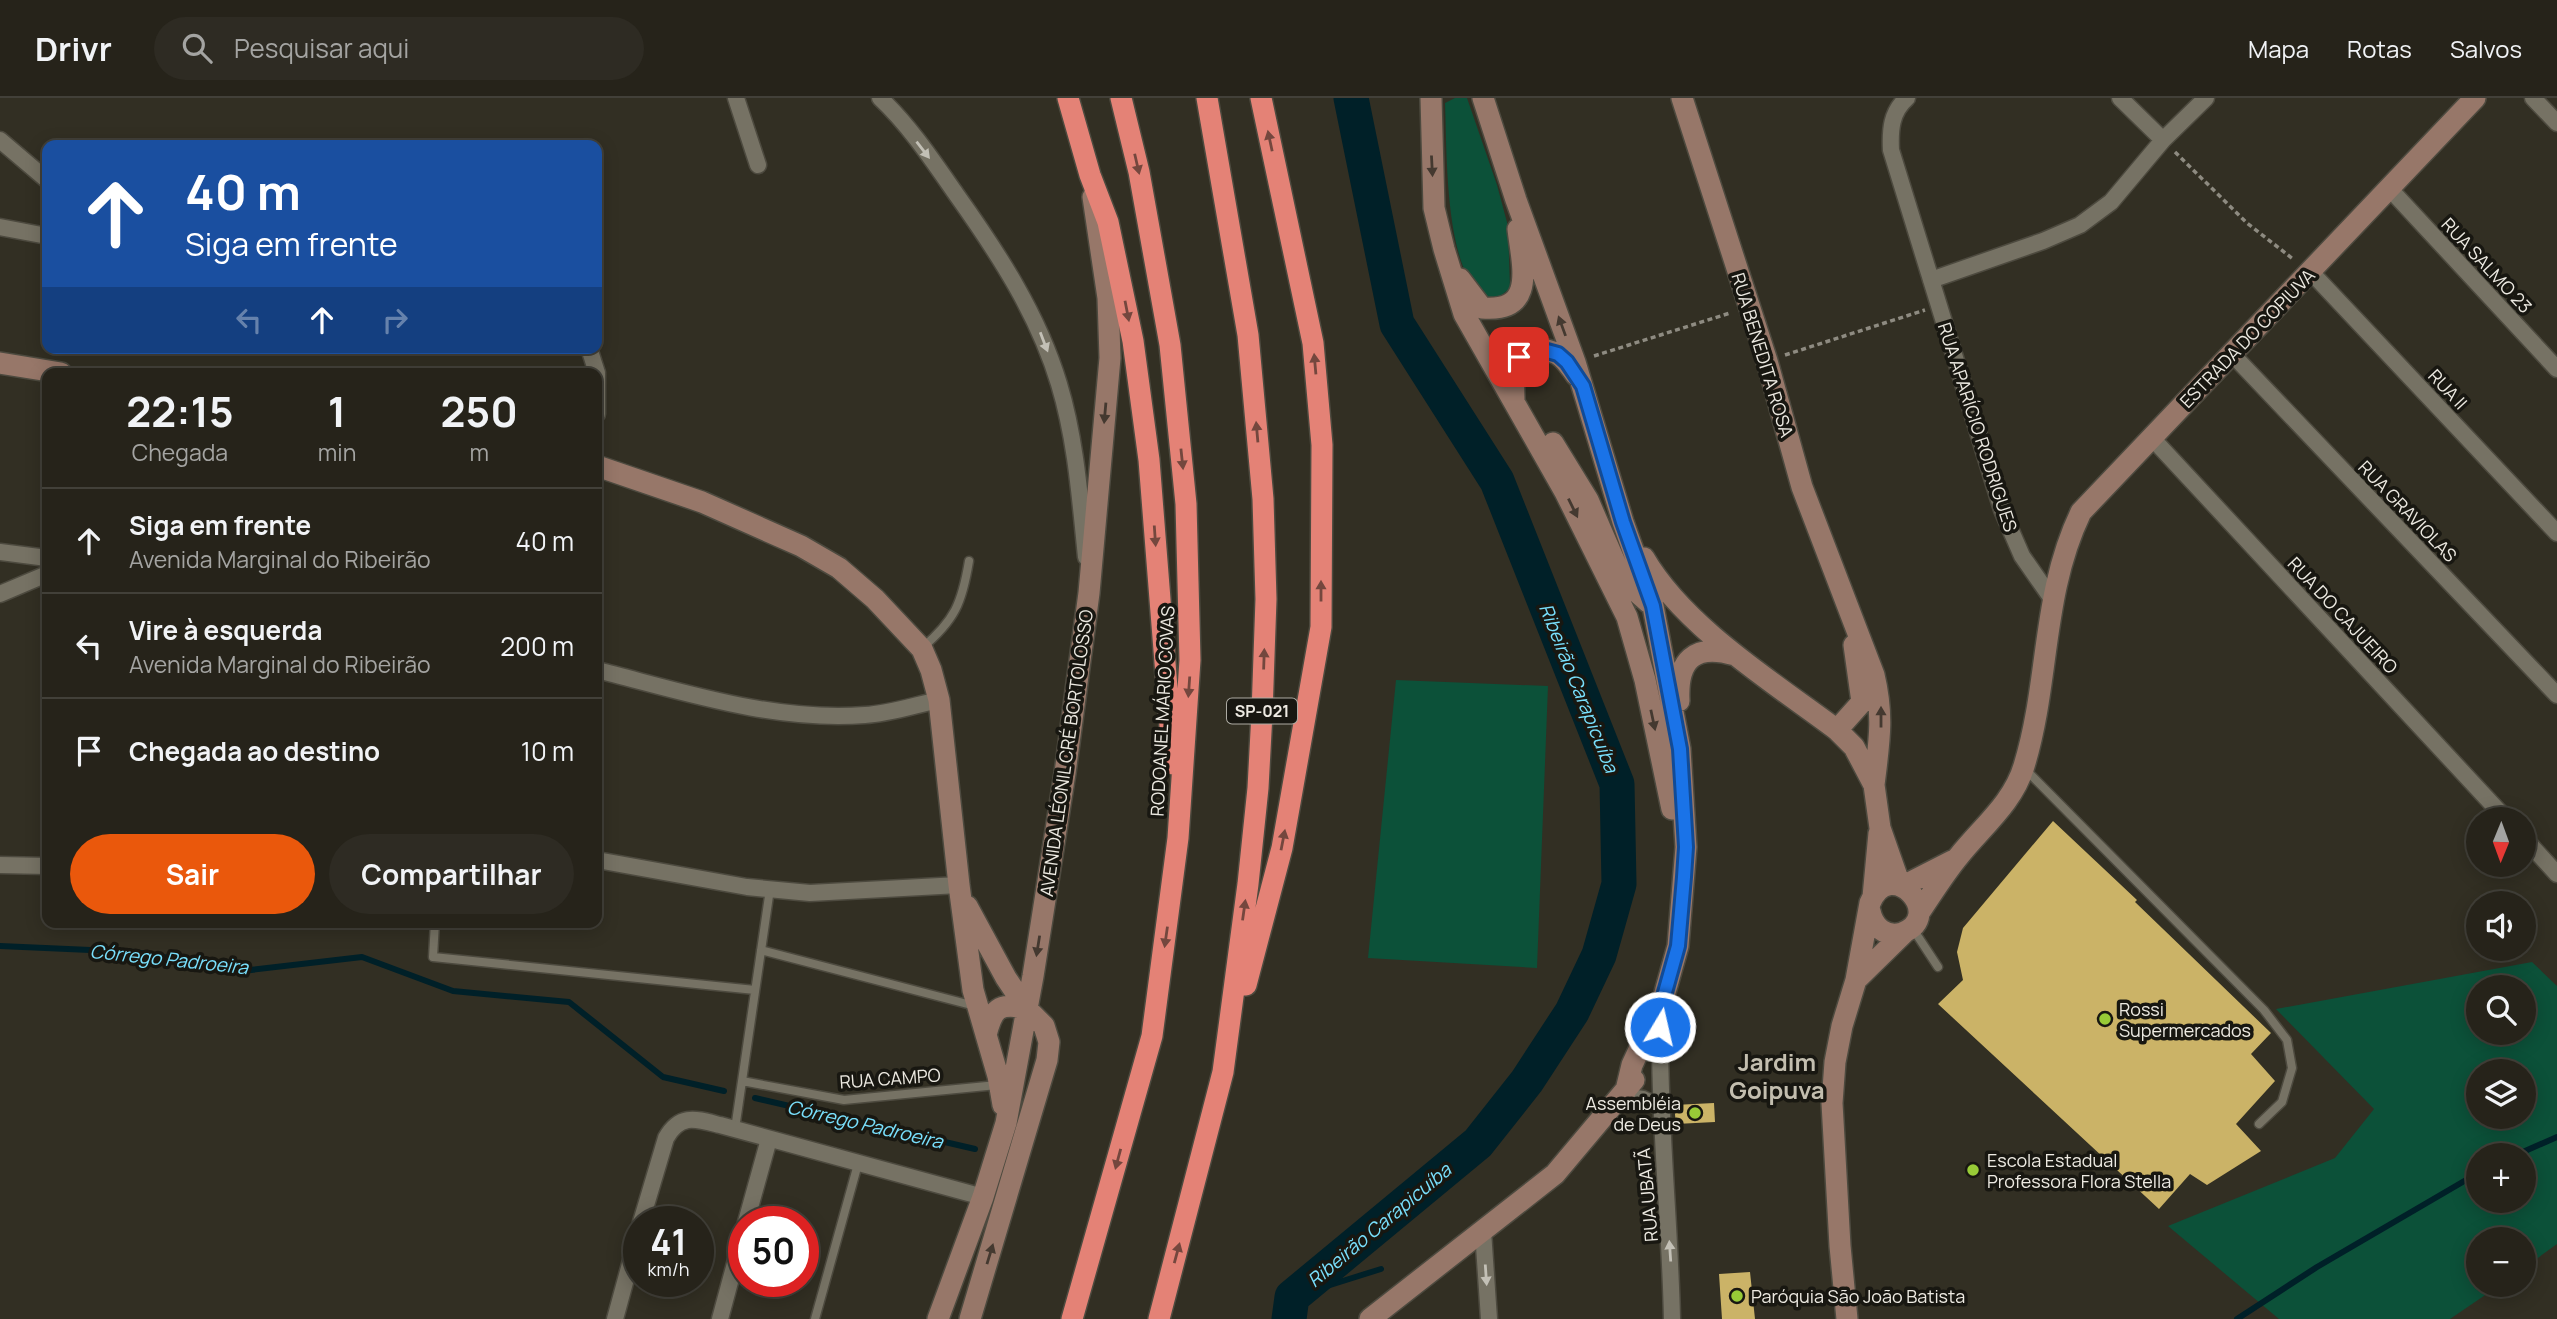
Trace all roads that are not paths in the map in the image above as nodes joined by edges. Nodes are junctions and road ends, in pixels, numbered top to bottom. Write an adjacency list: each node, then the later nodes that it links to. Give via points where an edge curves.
1 (736, 98): 18 (street)
2 (880, 98): 42 (street, one-way to 42, via 990,242 1039,329 1060,385 1077,466)
3 (1068, 98): 19 (highway)
4 (1121, 98): 58 (highway, RODOANEL MÁRIO COVAS, one-way to 58, via 1171,345 1186,504 1190,660)
5 (1207, 98): 81 (highway, SP-021, one-way to 5, via 1258,788 1266,599 1263,499 1248,335)
6 (1261, 98): 81 (highway, one-way to 6, via 1282,848 1321,627 1322,445 1313,343)
7 (1431, 98): 25 (main road, one-way to 25, via 1434,208)
8 (1483, 98): 22 (main road)
9 (1682, 98): 46 (main road, RUA BENEDITA ROSA, via 1767,361 1802,487)
10 (1907, 98): 27 (street, RUA APARÍCIO RODRIGUES, via 1890,127 1891,150)
11 (2120, 98): 17 (street)
12 (2206, 98): 17 (street)
13 (2475, 98): 21 (main road, ESTRADA DO COPIUVA)
14 (2533, 98): 15 (street)
15 (2557, 123)
16 (0, 140): 20 (street)
17 (2163, 140): 27 (street, via 2111,202 2080,225)
18 (758, 164)
19 (1090, 174): 42 (main road, AVENIDA LÉONIL CRÉ BORTOLOSSO, one-way to 42, via 1108,298 1110,358); 58 (highway, one-way to 58, via 1118,261 1148,447)
20 (42, 176)
21 (2389, 188): 26 (main road, ESTRADA DO COPIUVA); 30 (street, RUA SALMO 23)
22 (1516, 200): 25 (main road, via 1523,280 1521,293 1511,305 1497,309 1477,304); 32 (main road, one-way to 22)
23 (0, 227): 24 (street)
24 (42, 235)
25 (1444, 249): 33 (main road, via 1464,314)
26 (2311, 272): 28 (main road, ESTRADA DO COPIUVA); 37 (street, RUA II)
27 (1931, 280): 44 (street, RUA APARÍCIO RODRIGUES, via 2002,510 2022,556)
28 (2231, 353): 34 (main road, ESTRADA DO COPIUVA); 50 (street, RUA GRAVIOLAS)
29 (0, 363): 31 (main road)
30 (2557, 369)
31 (42, 370)
32 (1583, 386): 33 (main road, via 1558,354 1536,348 1519,357); 36 (main road)
33 (1515, 404): 45 (main road, via 1544,430 1588,500 1617,567); 69 (main road, one-way to 69, via 1627,617 1671,799)
34 (2152, 438): 44 (main road, ESTRADA DO COPIUVA, via 2081,512); 56 (street, RUA DO CAJUEIRO)
35 (602, 468): 47 (main road, via 702,502 801,546 839,568)
36 (1623, 522): 45 (main road); 48 (main road, via 1666,590 1688,615)
37 (2557, 533)
38 (0, 552): 39 (street)
39 (42, 557)
40 (969, 561): 47 (lane, via 956,610)
41 (42, 576): 43 (street)
42 (1089, 593): 78 (main road, AVENIDA LÉONIL CRÉ BORTOLOSSO, one-way to 78)
43 (0, 594)
44 (2052, 598): 54 (main road)
45 (1653, 606): 48 (main road); 53 (main road)
46 (1850, 610): 52 (main road, RUA BENEDITA ROSA, via 1861,702); 55 (main road, RUA BENEDITA ROSA, one-way to 46, via 1881,706)
47 (922, 649): 51 (main road)
48 (1738, 655): 52 (main road); 53 (main road, via 1710,650 1688,660 1678,687)
49 (602, 671): 51 (street, via 716,701 824,716 868,715)
50 (2557, 695)
51 (939, 700): 67 (main road)
52 (1837, 730): 55 (main road, RUA BENEDITA ROSA, via 1854,747)
53 (1680, 749): 69 (main road, via 1686,847)
54 (2024, 768): 60 (main road, via 2002,808); 87 (lane, via 2263,1010 2287,1040 2292,1068 2282,1102)
55 (1874, 785): 57 (main road, RUA BENEDITA ROSA)
56 (2495, 807)
57 (1880, 828): 65 (main road, RUA BENEDITA ROSA); 68 (main road, RUA BENEDITA ROSA)
58 (1178, 838): 104 (highway, RODOANEL MÁRIO COVAS, one-way to 104, via 1152,1036)
59 (2536, 851): 64 (street)
60 (1956, 859): 65 (main road); 70 (main road)
61 (602, 861): 66 (street)
62 (0, 865): 63 (street)
63 (42, 866)
64 (2557, 874)
65 (1901, 886): 68 (main road, via 1880,889); 70 (main road, via 1916,897)
66 (770, 889): 67 (street, via 810,893); 72 (lane)
67 (960, 890): 77 (main road); 78 (main road)
68 (1871, 904): 70 (main road, via 1871,919 1881,930 1897,934); 74 (main road, RUA BENEDITA ROSA)
69 (1679, 916): 76 (main road, via 1678,946)
70 (1912, 924): 73 (lane); 74 (main road)
71 (435, 928): 75 (lane, via 433,957)
72 (761, 950): 75 (lane); 77 (lane)
73 (1938, 967)
74 (1856, 980): 109 (main road, RUA BENEDITA ROSA, via 1840,1038 1832,1103)
75 (755, 990): 82 (lane)
76 (1664, 996): 79 (main road); 84 (main road)
77 (978, 1006): 80 (main road)
78 (1026, 1007): 80 (main road, via 997,1009); 86 (main road, AVENIDA LÉONIL CRÉ BORTOLOSSO); 103 (main road, one-way to 78, via 1047,1060 1049,1042 1044,1026)
79 (1660, 1027): 84 (main road, via 1640,1072); 85 (street, RUA UBATÃ)
80 (986, 1035): 83 (main road)
81 (1223, 1072): 105 (highway, SP-021, one-way to 81)
82 (742, 1081): 83 (lane, RUA CAMPO, via 844,1100); 88 (lane)
83 (1000, 1085): 86 (main road)
84 (1624, 1093): 85 (street); 94 (main road, via 1555,1174)
85 (1660, 1107): 108 (street, RUA UBATÃ, one-way to 85)
86 (1006, 1123): 91 (main road, AVENIDA LÉONIL CRÉ BORTOLOSSO)
87 (2259, 1124)
88 (734, 1129): 89 (street); 92 (street, via 699,1120 673,1127)
89 (769, 1139): 90 (street); 93 (street)
90 (858, 1164): 91 (street); 100 (lane)
91 (983, 1197): 96 (main road, AVENIDA LÉONIL CRÉ BORTOLOSSO)
92 (646, 1206)
93 (750, 1206)
94 (1483, 1231): 106 (main road); 107 (street, one-way to 107)
95 (728, 1289): 99 (street)
96 (948, 1289): 101 (main road, AVENIDA LÉONIL CRÉ BORTOLOSSO); 102 (main road)
97 (623, 1290): 98 (street)
98 (615, 1319)
99 (720, 1319)
100 (815, 1319)
101 (938, 1319)
102 (947, 1319)
103 (970, 1319)
104 (1072, 1319)
105 (1159, 1319)
106 (1370, 1319)
107 (1489, 1319)
108 (1672, 1319)
109 (1847, 1319)

